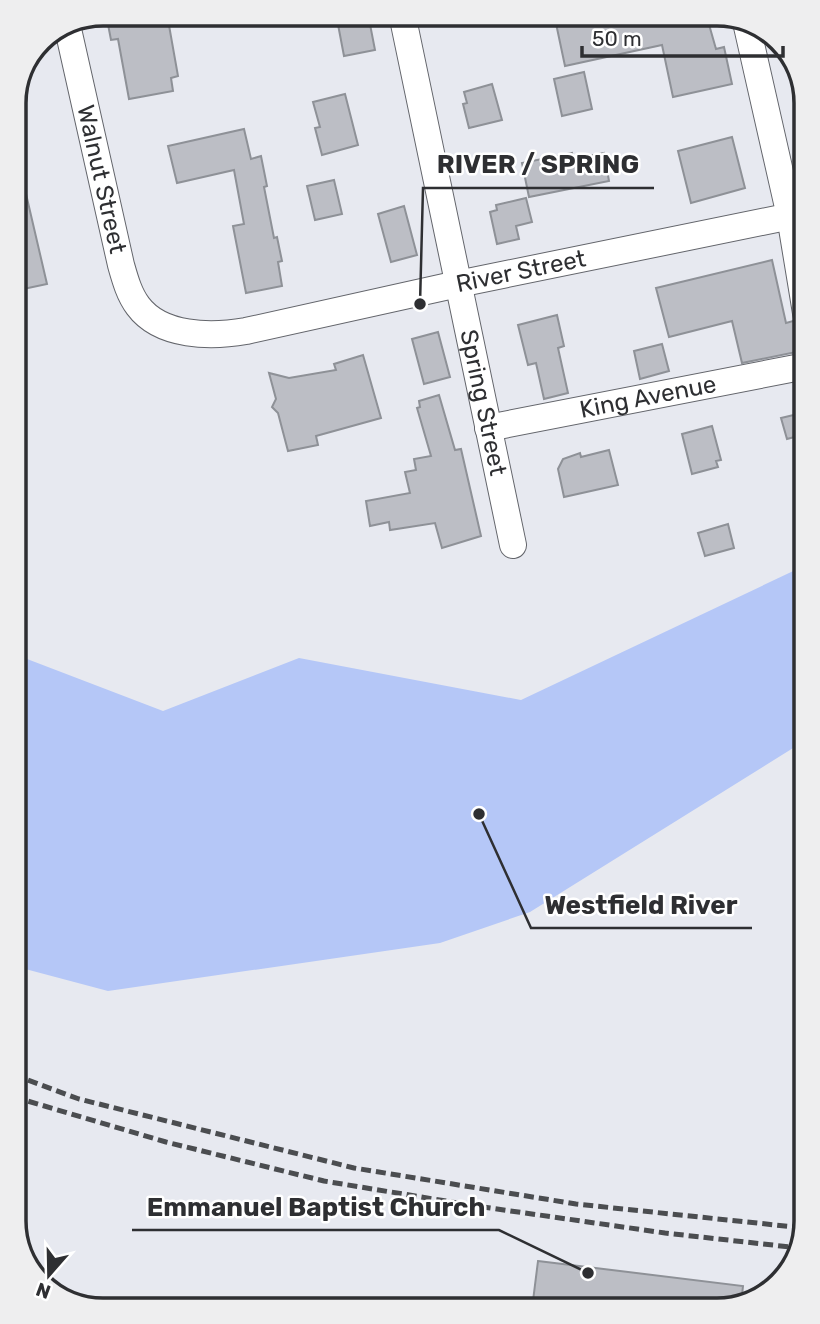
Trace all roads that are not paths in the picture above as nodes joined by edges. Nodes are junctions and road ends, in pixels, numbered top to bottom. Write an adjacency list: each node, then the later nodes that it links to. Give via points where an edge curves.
1 (404, 26): 6 (street, Spring Street)
2 (749, 33): 4 (street)
3 (69, 34): 7 (street, Walnut Street, via 121,265 133,299)
4 (794, 199)
5 (794, 215): 6 (street, River Street)
6 (458, 284): 7 (street, River Street, via 226,334 192,332); 9 (street, Spring Street)
7 (154, 321)
8 (794, 368): 9 (street, King Avenue)
9 (488, 428): 10 (street, Spring Street)
10 (513, 545)

